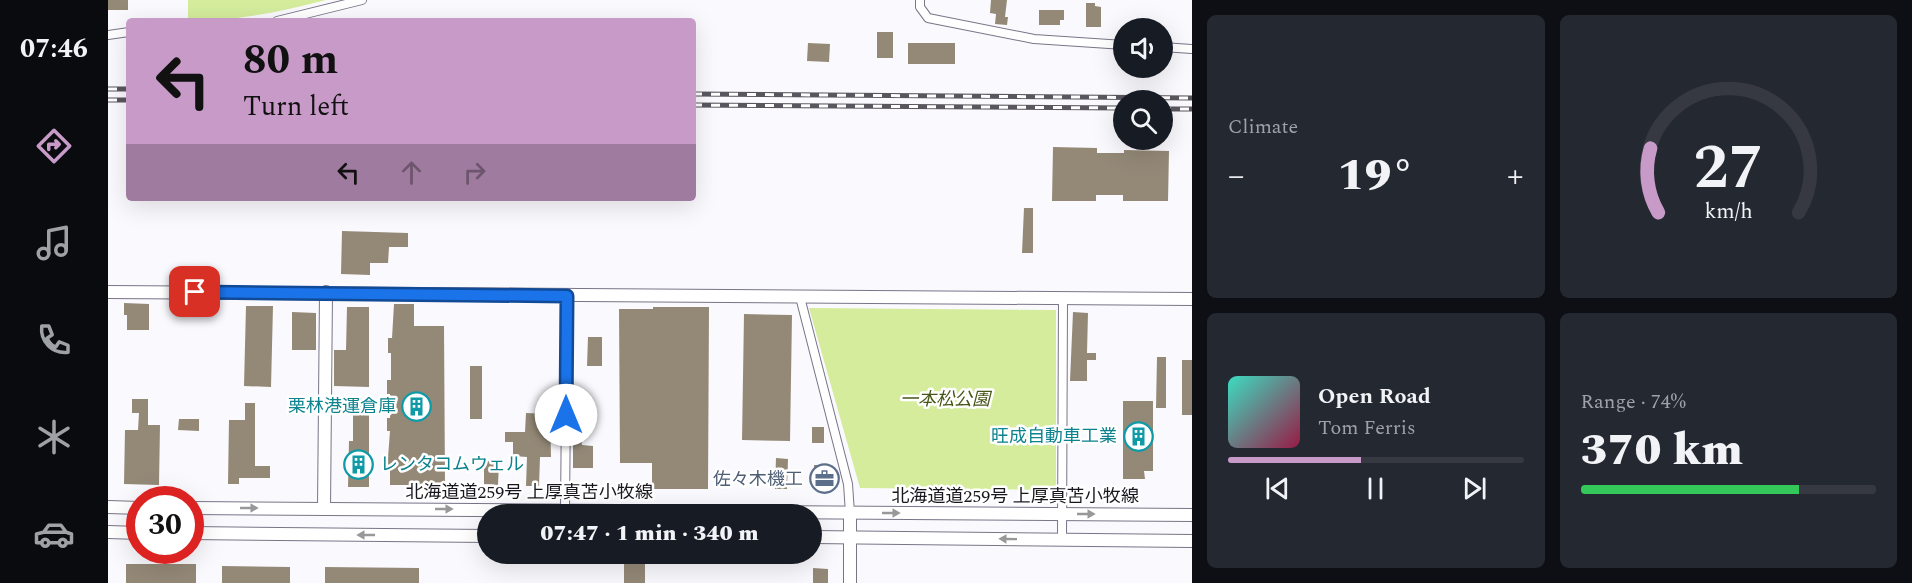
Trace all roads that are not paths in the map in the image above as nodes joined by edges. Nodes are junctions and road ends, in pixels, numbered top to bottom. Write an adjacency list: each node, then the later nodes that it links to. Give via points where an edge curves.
1 (362, 0): 3 (street)
2 (920, 0): 6 (street, via 928,18 1034,39)
3 (289, 18)
4 (126, 32): 5 (street)
5 (108, 35)
6 (1113, 44)
7 (1173, 48): 8 (street)
8 (1192, 49)
9 (108, 292): 10 (main road)
10 (326, 292): 11 (main road); 19 (main road)
11 (567, 296): 12 (main road); 15 (street)
12 (800, 297): 13 (main road); 22 (street, via 848,484)
13 (1064, 299): 14 (main road); 23 (street)
14 (1192, 299)
15 (565, 504)
16 (108, 507): 17 (main road)
17 (126, 508)
18 (204, 508): 19 (main road, 北海道道259号 上厚真苫小牧線, one-way to 19)
19 (324, 509): 20 (main road, 北海道道259号 上厚真苫小牧線, one-way to 20)
20 (477, 510)
21 (822, 513): 22 (main road, 北海道道259号 上厚真苫小牧線)
22 (850, 513): 23 (main road, 北海道道259号 上厚真苫小牧線, one-way to 23); 30 (main road)
23 (1062, 514): 24 (main road, 北海道道259号 上厚真苫小牧線, one-way to 24); 31 (street)
24 (1192, 515)
25 (108, 532): 26 (main road)
26 (126, 533)
27 (204, 533): 28 (main road, one-way to 27)
28 (477, 536)
29 (822, 537): 30 (main road)
30 (850, 537): 31 (main road, one-way to 30); 33 (main road)
31 (1062, 540): 32 (main road)
32 (1192, 541)
33 (850, 583)

